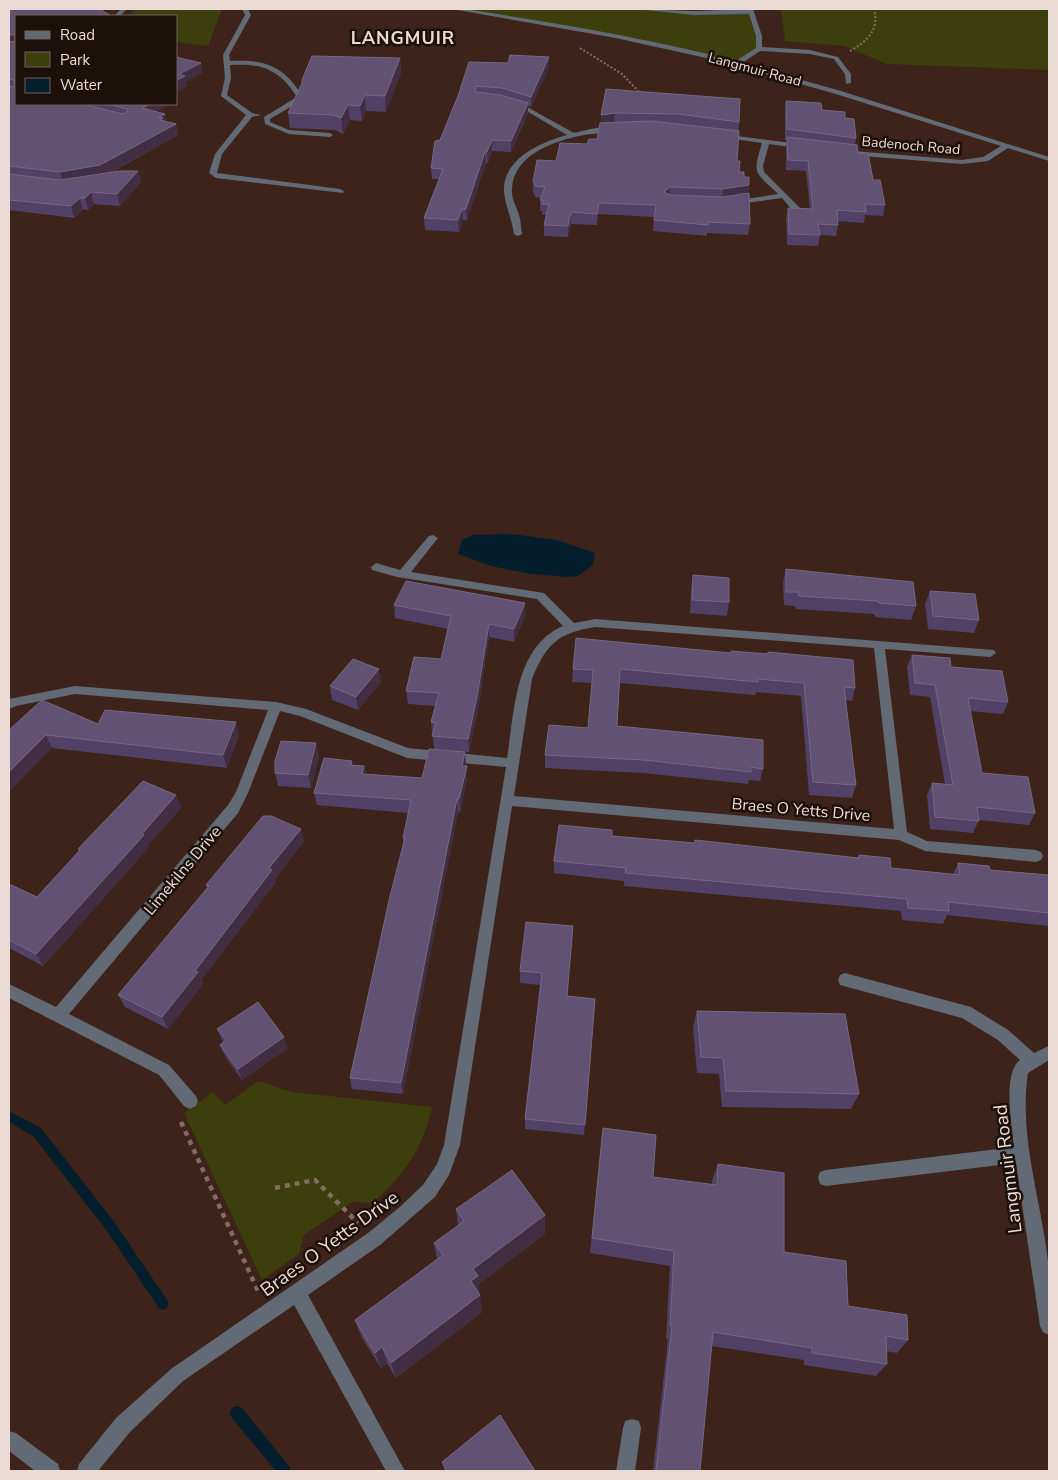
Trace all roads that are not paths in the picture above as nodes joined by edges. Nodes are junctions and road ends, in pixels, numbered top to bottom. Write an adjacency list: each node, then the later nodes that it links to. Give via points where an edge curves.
1 (245, 9): 6 (street, via 248,15 226,56)
2 (454, 9): 7 (street, Langmuir Road, via 568,26)
3 (638, 9): 4 (street, via 694,13)
4 (751, 10): 5 (street, via 759,36)
5 (759, 49): 7 (street); 8 (street, via 810,52 836,58 848,74)
6 (227, 63): 10 (street, via 224,96); 11 (street, via 257,63 282,75 297,92 300,97 296,101)
7 (736, 64): 17 (street, Langmuir Road)
8 (848, 83)
9 (502, 102): 15 (street, via 527,109)
10 (250, 114): 11 (street); 21 (street, via 219,154 213,173 216,176)
11 (268, 116): 14 (street, via 266,121 273,128 286,132)
12 (622, 128): 15 (street)
13 (714, 134): 16 (street)
14 (330, 135)
15 (572, 135): 25 (street, via 528,156 509,178 508,197 516,217)
16 (766, 142): 18 (street); 22 (street, via 759,166 761,173)
17 (1007, 146): 19 (street, Badenoch Road, via 985,159 962,162); 20 (street, Langmuir Road)
18 (811, 148)
19 (847, 152)
20 (1049, 159)
21 (340, 192)
22 (783, 196): 23 (street); 24 (street)
23 (722, 204)
24 (797, 210)
25 (518, 234)
26 (433, 538): 28 (street)
27 (376, 567): 28 (street)
28 (403, 574): 29 (street, via 540,596)
29 (572, 627): 30 (street, Braes O Yetts Drive, via 595,623); 34 (street, Braes O Yetts Drive, via 547,639 532,663 526,679)
30 (879, 645): 31 (street, Braes O Yetts Drive); 36 (street)
31 (990, 653)
32 (9, 705): 33 (street, via 75,690)
33 (276, 706): 34 (street, via 302,712 407,753); 40 (street, Limekilns Drive, via 233,809)
34 (513, 763): 35 (street, Braes O Yetts Drive)
35 (506, 800): 36 (street, Braes O Yetts Drive); 46 (street, Braes O Yetts Drive, via 452,1145 442,1169 429,1192 374,1239)
36 (901, 835): 37 (street, Braes O Yetts Drive, via 926,846)
37 (1036, 856)
38 (845, 980): 42 (street, via 966,1012 1003,1035)
39 (9, 990): 40 (street)
40 (58, 1016): 43 (street, via 164,1070)
41 (1049, 1053): 42 (street)
42 (1032, 1061): 44 (street, Langmuir Road, via 1021,1069 1018,1088)
43 (190, 1101)
44 (1023, 1154): 45 (street); 47 (street, Langmuir Road)
45 (826, 1178)
46 (297, 1292): 51 (street, Braes O Yetts Drive, via 177,1375 122,1425); 52 (street)
47 (1049, 1326)
48 (632, 1428): 53 (street)
49 (9, 1440): 50 (street)
50 (51, 1471)
51 (86, 1471)
52 (396, 1471)
53 (625, 1471)

